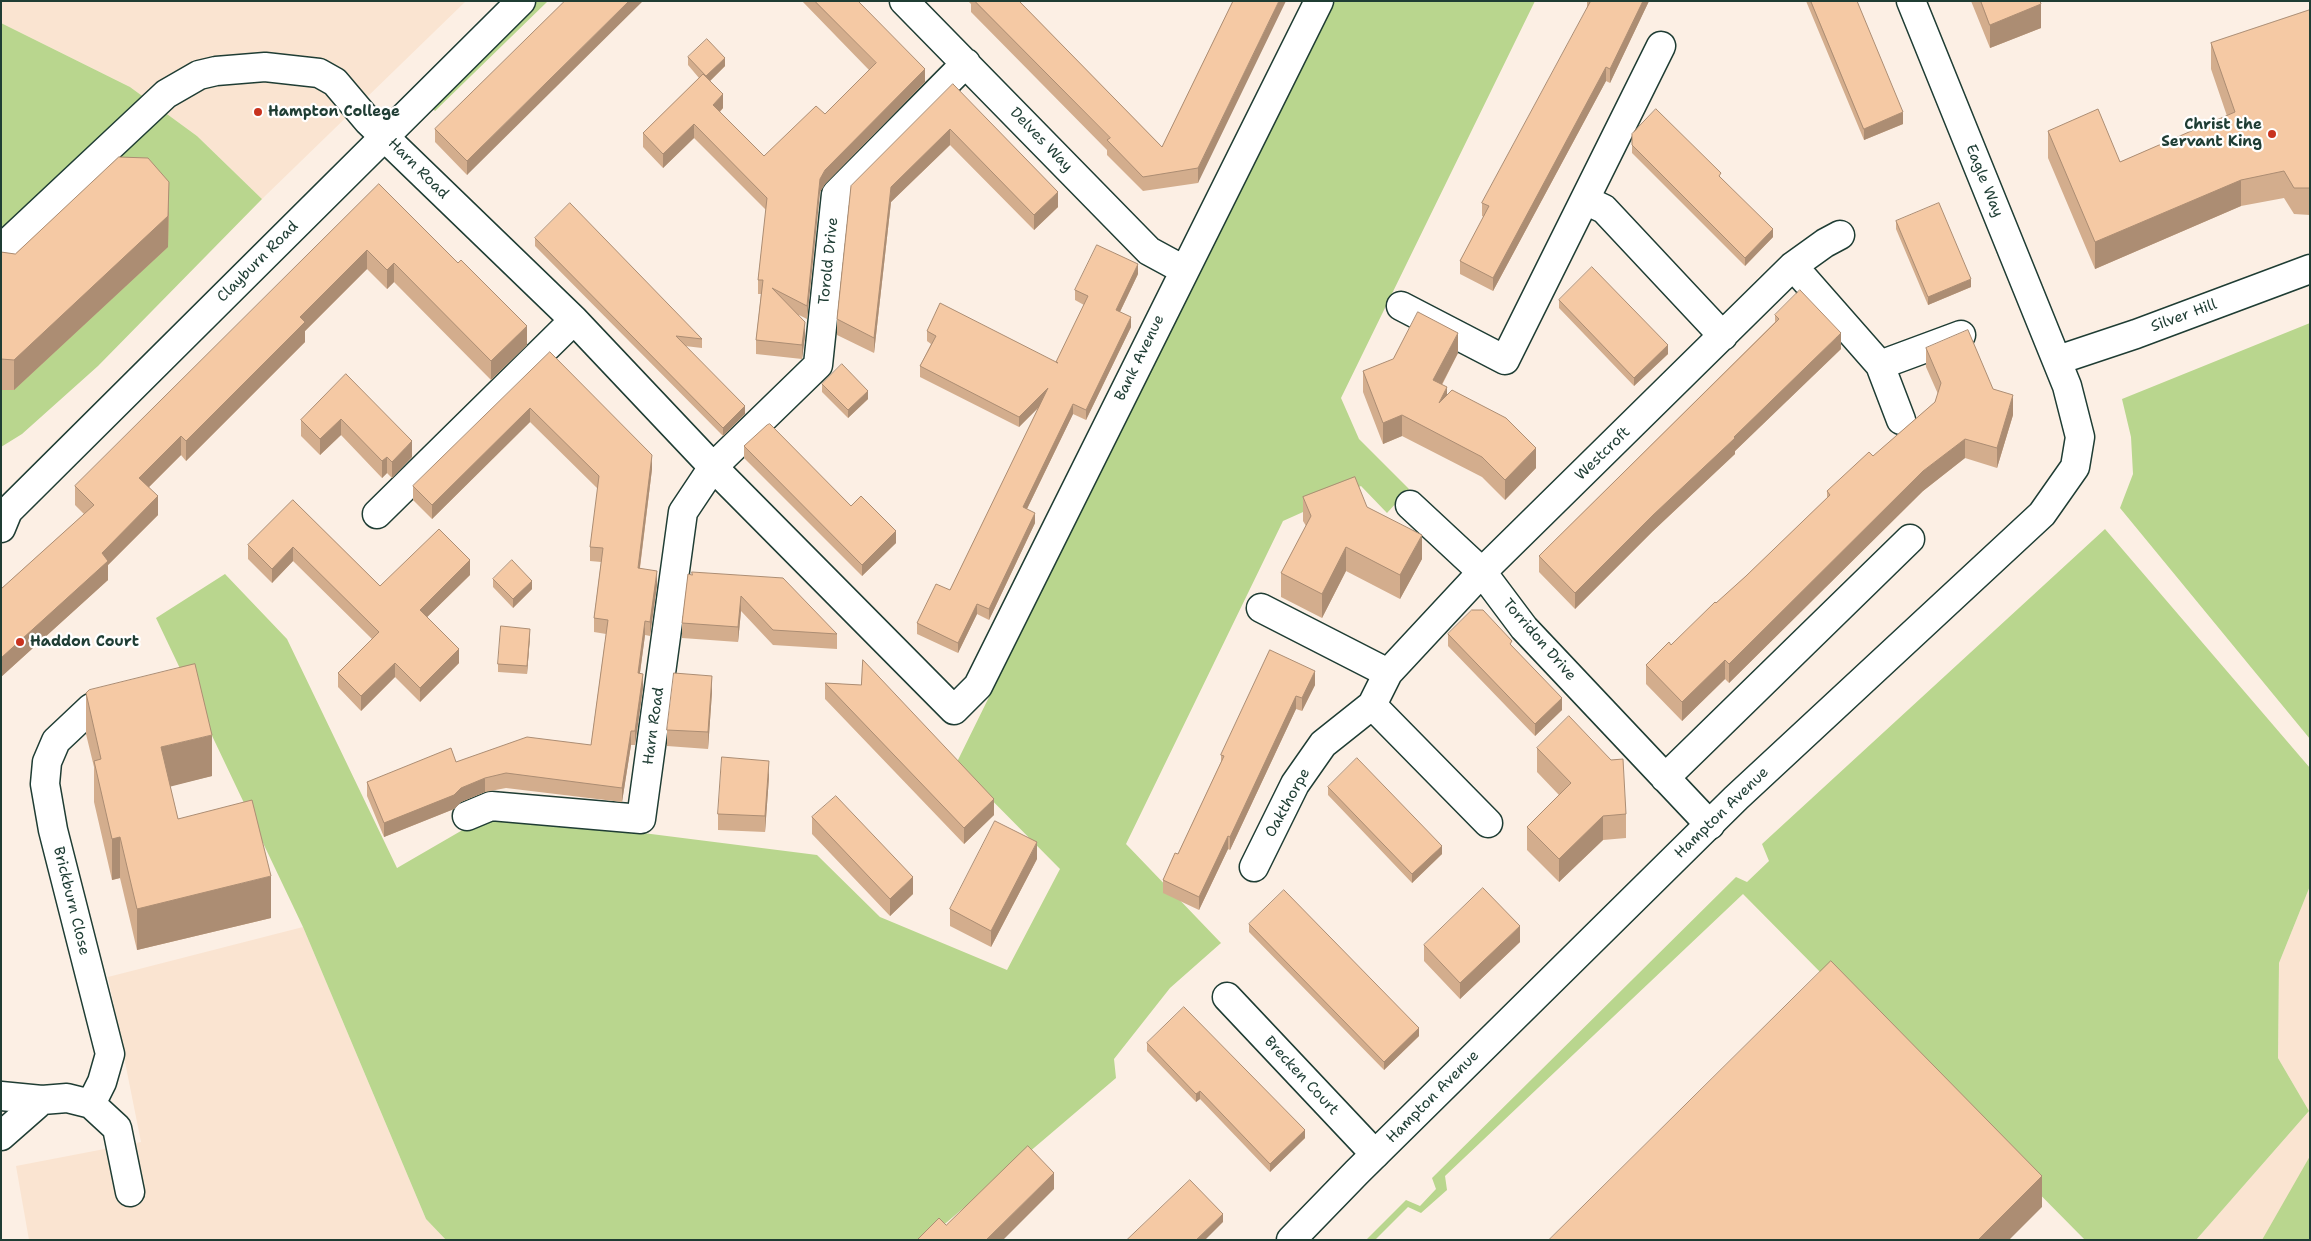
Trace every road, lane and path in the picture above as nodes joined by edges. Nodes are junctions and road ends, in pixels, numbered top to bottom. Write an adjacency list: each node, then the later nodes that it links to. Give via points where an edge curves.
1 (521, 1): 7 (street, Clayburn Road)
2 (904, 1): 6 (street, Delves Way)
3 (1319, 1): 13 (street, Bank Avenue)
4 (1911, 1): 18 (street, Eagle Way)
5 (1662, 46): 8 (street)
6 (966, 64): 13 (street, Delves Way, via 1149,252); 21 (street, Torold Drive, via 836,194 818,365)
7 (384, 135): 10 (street, Harn Road, via 335,82 319,73 265,67 199,74 166,94); 15 (street, Harn Road); 24 (street, Clayburn Road)
8 (1585, 200): 14 (street, via 1505,360); 17 (street, via 1604,209)
9 (1840, 235): 11 (street, Westcroft)
10 (6, 244)
11 (1794, 266): 17 (street, Westcroft); 19 (street)
12 (2310, 269): 18 (street, Silver Hill)
13 (1184, 270): 31 (street, Bank Avenue, via 978,686)
14 (1401, 306)
15 (574, 320): 21 (street, Harn Road); 23 (street)
16 (1964, 334): 19 (street)
17 (1723, 336): 26 (street, Westcroft)
18 (2058, 360): 35 (street, Hampton Avenue, via 2080,437 2076,467 2042,514)
19 (1880, 365): 20 (street)
20 (1901, 420)
21 (713, 467): 31 (street, Harn Road); 33 (street, Harn Road, via 683,512 641,819 491,806)
22 (1410, 505): 26 (street, Torridon Drive)
23 (377, 514)
24 (4, 518)
25 (1910, 539): 32 (street)
26 (1482, 572): 28 (street, Oakthorpe); 32 (street, Torridon Drive, via 1524,628)
27 (1261, 608): 28 (street)
28 (1388, 672): 29 (street, Oakthorpe)
29 (1372, 705): 34 (street); 36 (street, Oakthorpe, via 1323,744 1295,784)
30 (91, 708): 40 (street, Brickburn Close, via 56,741 47,762 45,784 53,830 110,1054)
31 (954, 710)
32 (1666, 778): 35 (street, Torridon Drive)
33 (468, 816)
34 (1488, 823)
35 (1710, 825): 42 (street, Hampton Avenue)
36 (1254, 867)
37 (1227, 997): 42 (street, Brecken Court)
38 (1, 1096): 39 (street)
39 (42, 1100): 40 (street, via 67,1098); 41 (street)
40 (91, 1104): 43 (street, via 117,1128)
41 (1, 1136)
42 (1375, 1154): 44 (street, Hampton Avenue)
43 (130, 1192)
44 (1291, 1240)

